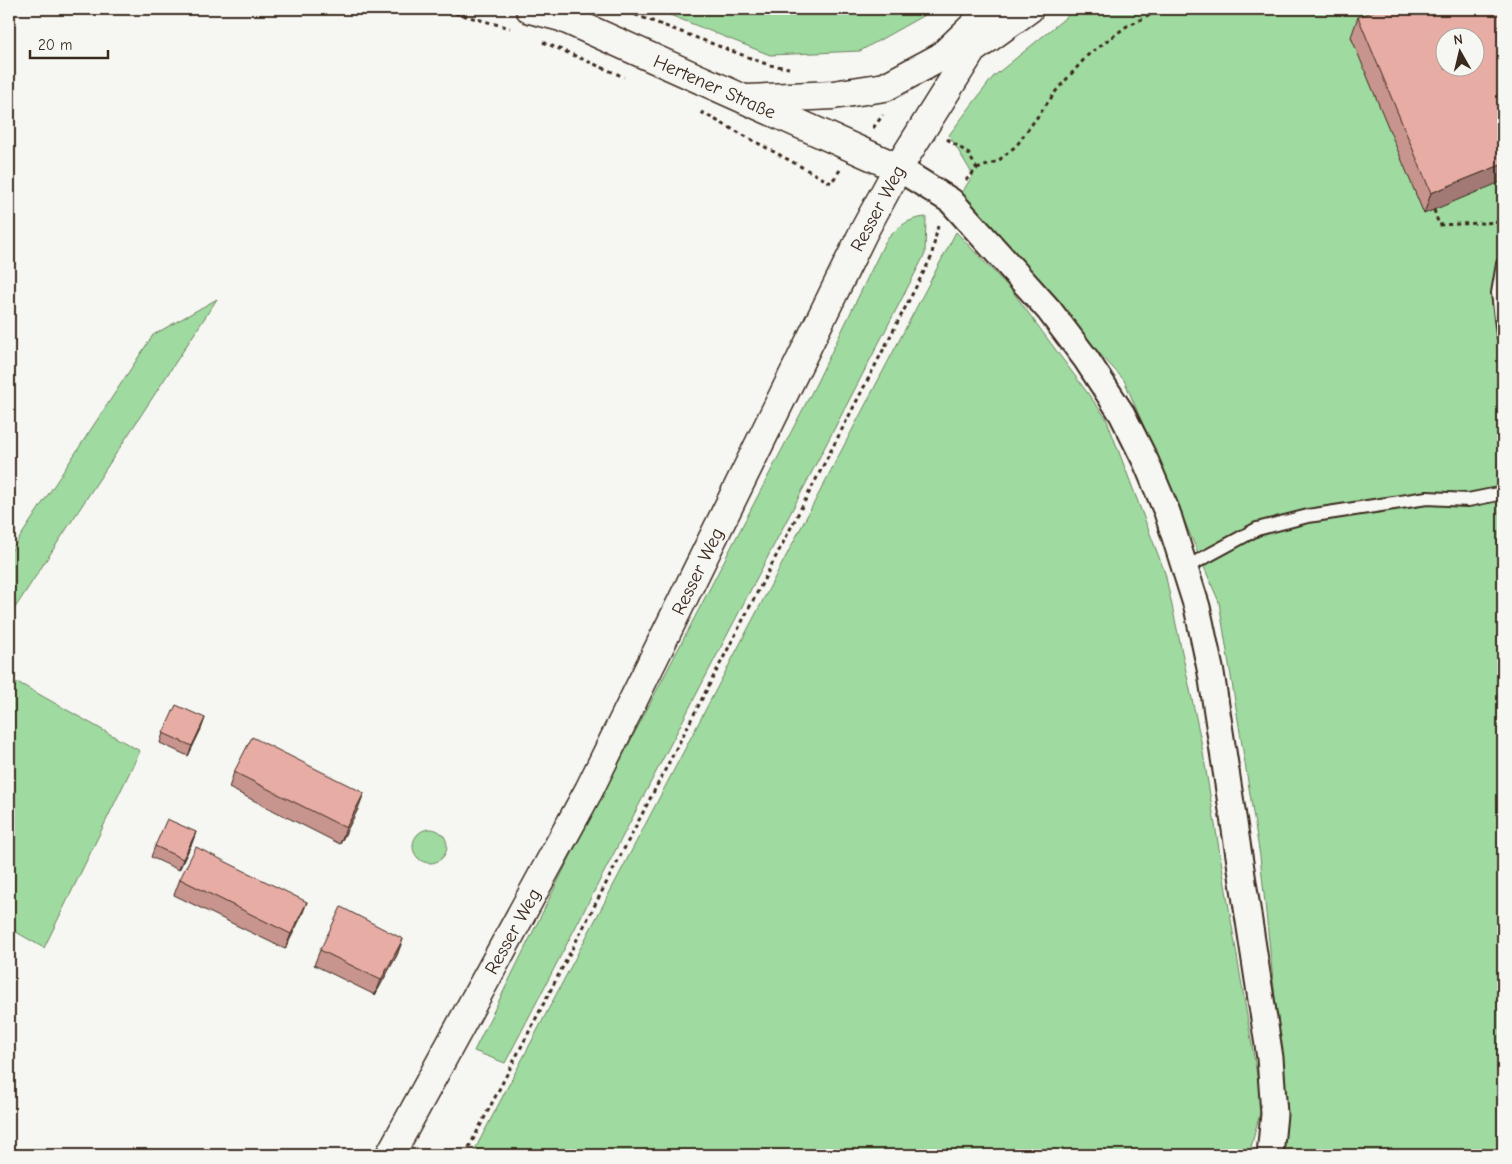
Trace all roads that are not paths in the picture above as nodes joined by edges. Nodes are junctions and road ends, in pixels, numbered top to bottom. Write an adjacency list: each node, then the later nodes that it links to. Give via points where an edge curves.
1 (530, 9): 4 (main road, Hertener Straße, via 561,17)
2 (991, 9): 4 (main road, via 941,56 885,87 833,94)
3 (1029, 9): 5 (main road, Resser Weg, via 972,50)
4 (742, 99): 5 (main road, Hertener Straße)
5 (898, 168): 9 (street, via 951,201 1049,310 1086,359 1122,414 1146,462); 10 (main road, Resser Weg, via 589,790)
6 (1503, 264): 7 (lane, via 1498,292)
7 (1503, 334)
8 (1503, 493): 9 (lane, via 1468,500 1427,498 1308,516 1256,528)
9 (1185, 568): 11 (street, via 1197,606 1211,673 1254,950 1274,1114)
10 (390, 1155)
11 (1270, 1155)

